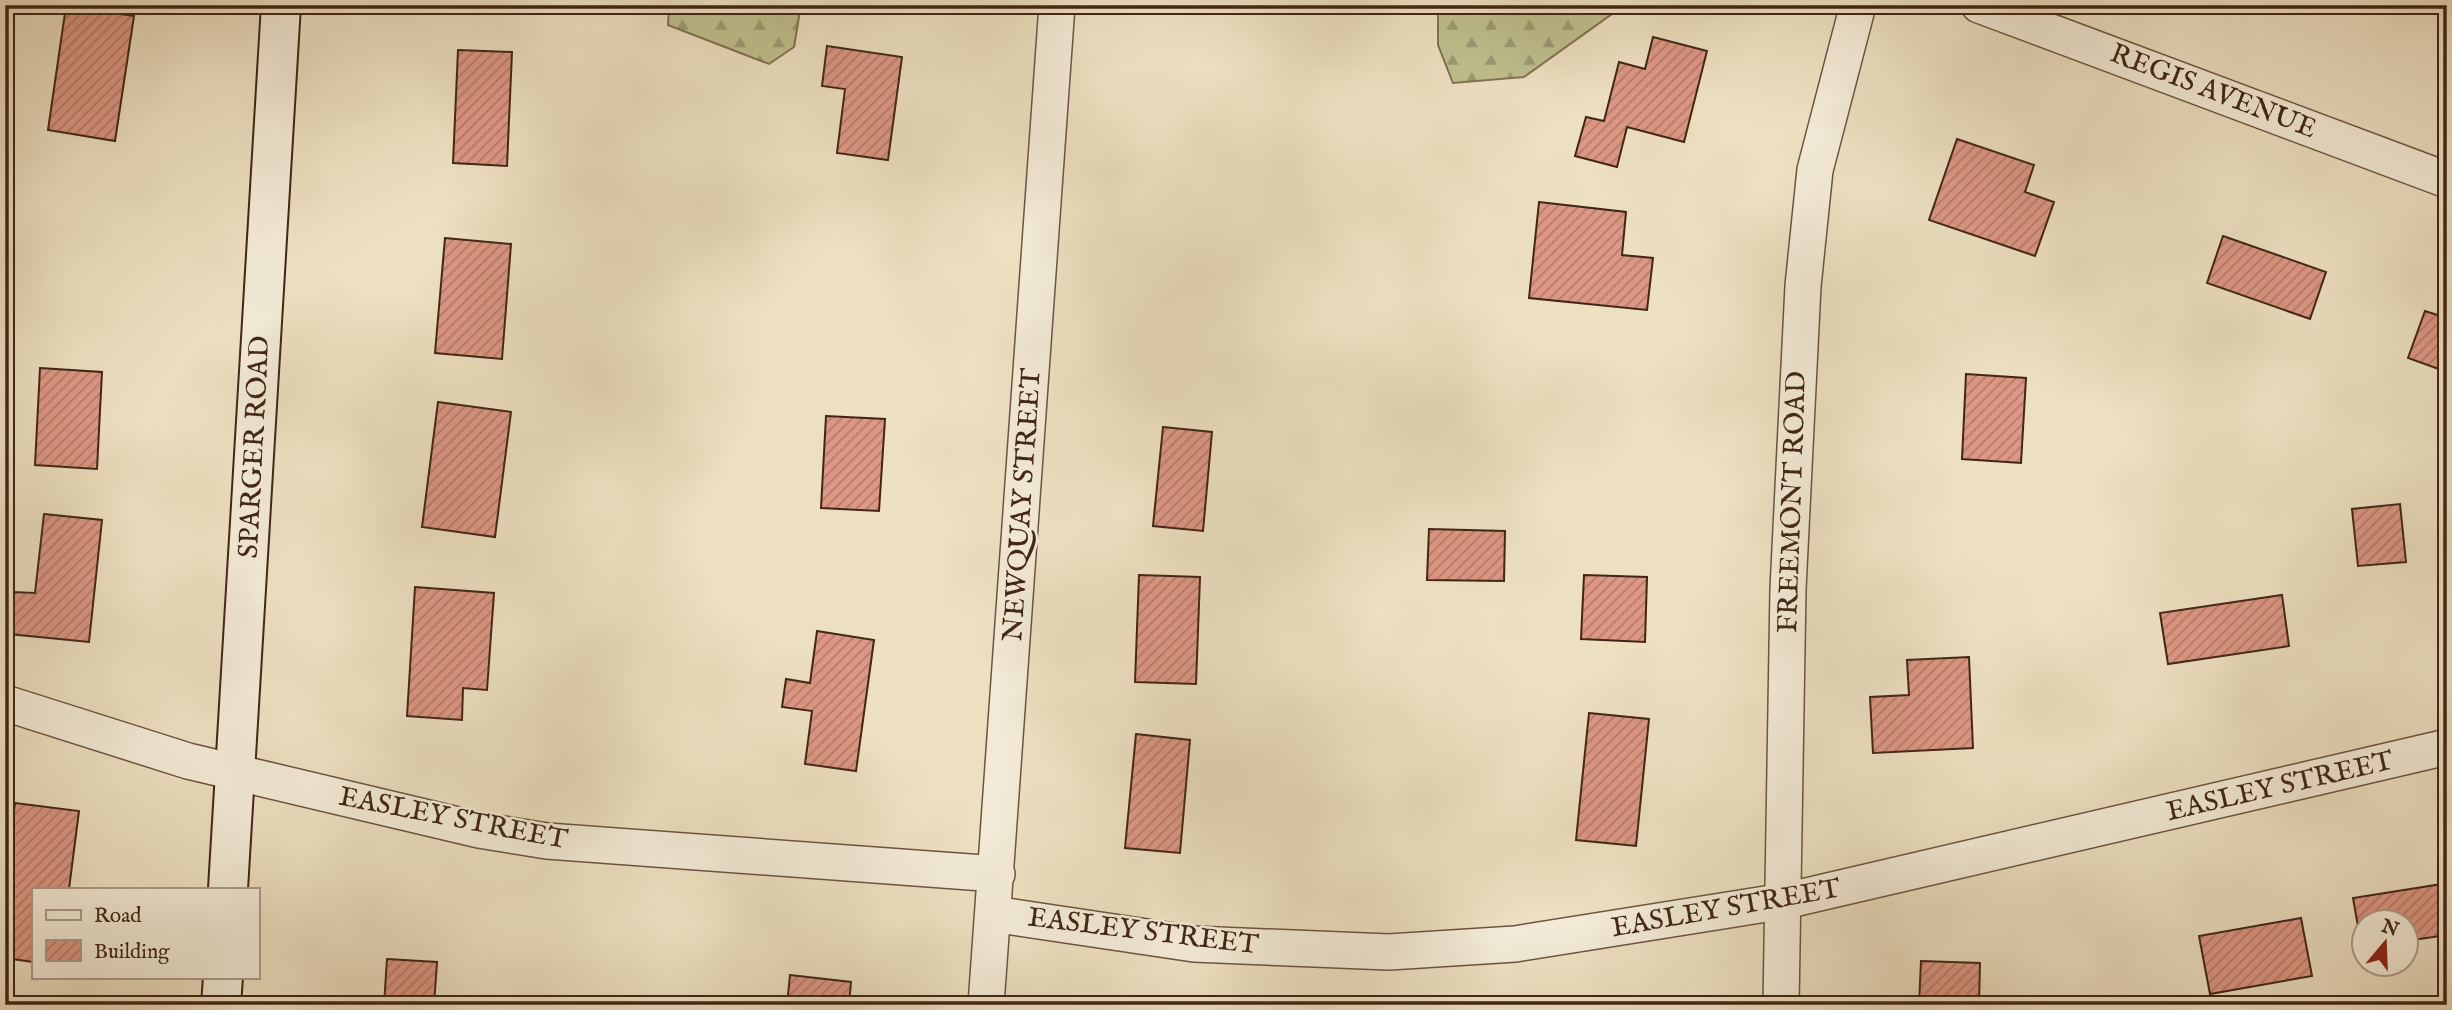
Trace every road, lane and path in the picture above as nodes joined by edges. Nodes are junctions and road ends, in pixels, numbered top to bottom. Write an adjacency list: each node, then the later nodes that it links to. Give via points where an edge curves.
1 (281, 5): 8 (street, SPARGER ROAD)
2 (1057, 5): 9 (street, NEWQUAY STREET)
3 (1858, 5): 11 (street, FREEMONT ROAD, via 1815,170 1802,286 1788,589)
4 (1979, 5): 5 (street, REGIS AVENUE)
5 (2447, 180)
6 (5, 703): 8 (street, EASLEY STREET)
7 (2447, 747): 11 (street, EASLEY STREET)
8 (236, 773): 9 (street, EASLEY STREET, via 479,830 547,841); 10 (street, SPARGER ROAD)
9 (997, 874): 12 (street, NEWQUAY STREET)
10 (228, 888)
11 (1785, 901): 12 (street, EASLEY STREET, via 1516,944 1388,952 1194,944); 16 (street, FREEMONT ROAD)
12 (993, 914): 15 (street, NEWQUAY STREET)
13 (223, 978): 14 (street)
14 (221, 1005)
15 (986, 1005)
16 (1781, 1005)

